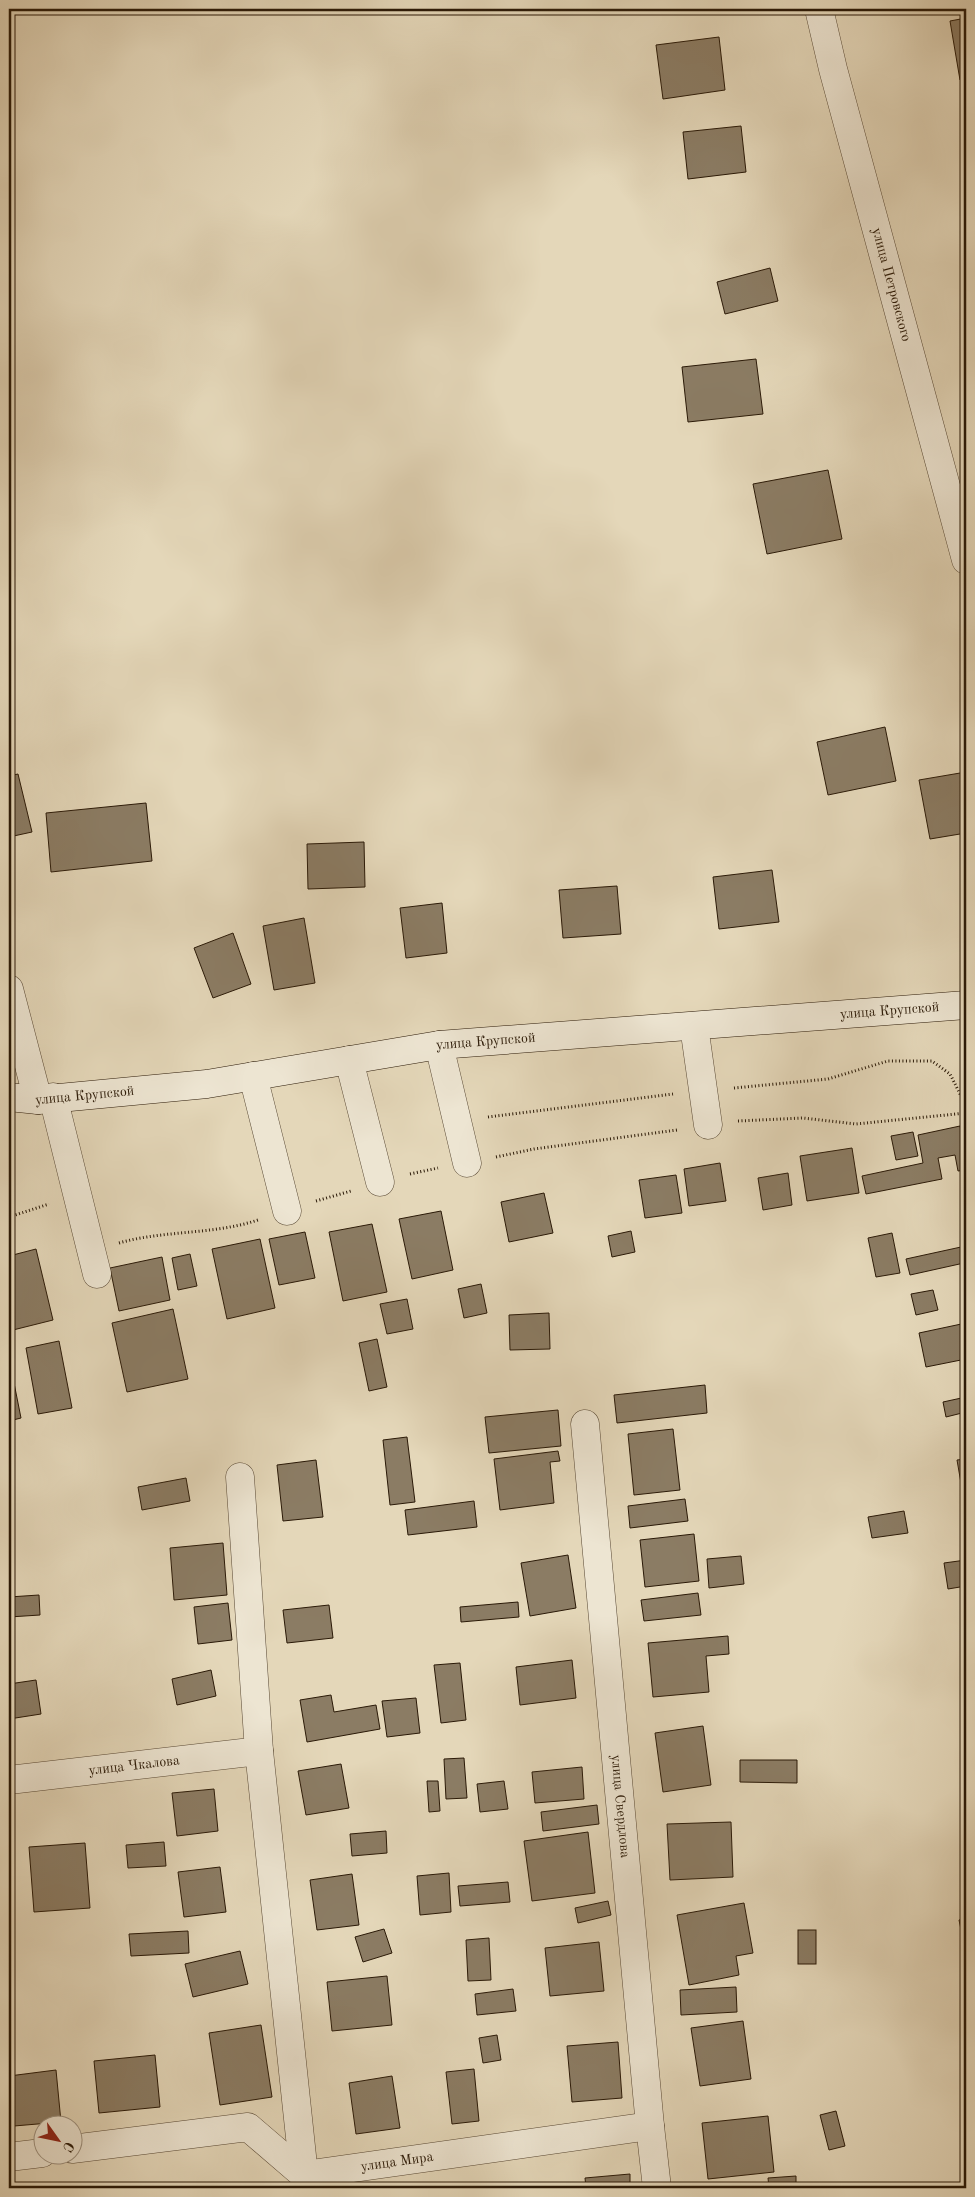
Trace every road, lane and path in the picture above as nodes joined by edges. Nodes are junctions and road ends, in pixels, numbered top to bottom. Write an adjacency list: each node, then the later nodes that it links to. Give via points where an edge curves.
1 (819, 9): 2 (street, улица Петровского)
2 (966, 560)
3 (9, 989): 10 (street)
4 (966, 1005): 5 (street, улица Крупской)
5 (694, 1026): 6 (street, улица Крупской); 12 (street)
6 (439, 1045): 7 (street, улица Крупской); 13 (street)
7 (349, 1060): 8 (street, улица Крупской); 14 (street)
8 (253, 1076): 10 (street, улица Крупской, via 208,1084); 15 (street)
9 (9, 1098): 10 (street, улица Крупской)
10 (45, 1099): 16 (street)
11 (966, 1113): 12 (path, via 856,1124 802,1118 752,1119)
12 (708, 1125): 13 (path, via 534,1149)
13 (467, 1163): 14 (path)
14 (380, 1182): 15 (path)
15 (287, 1212): 16 (path, via 246,1224 143,1236)
16 (94, 1262)
17 (586, 1424): 21 (street, улица Свердлова)
18 (240, 1477): 19 (street)
19 (259, 1751): 20 (street, улица Чкалова); 25 (street)
20 (9, 1780)
21 (650, 2126): 25 (street, улица Мира); 26 (street, улица Свердлова)
22 (82, 2148): 25 (street, via 248,2127)
23 (32, 2154): 24 (street)
24 (9, 2157)
25 (304, 2175)
26 (657, 2188)

